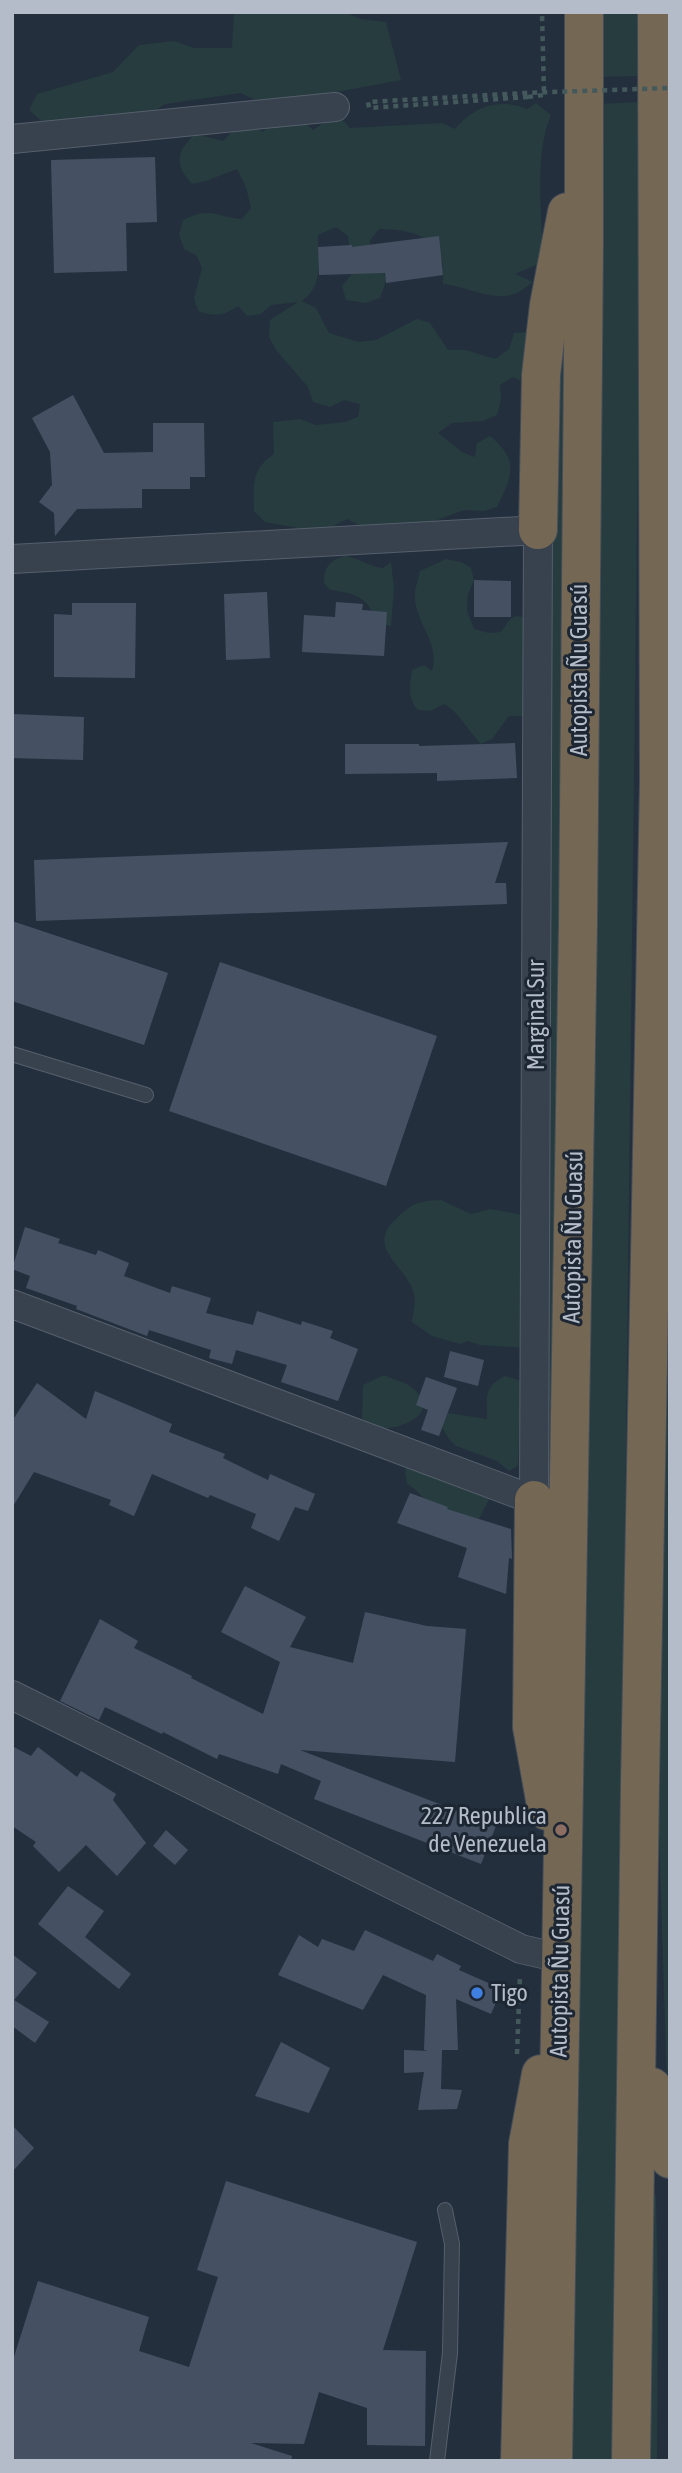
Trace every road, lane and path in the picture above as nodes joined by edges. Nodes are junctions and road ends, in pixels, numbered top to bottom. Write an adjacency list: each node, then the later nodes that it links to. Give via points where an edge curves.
1 (542, 12): 4 (path, bridge, via 544,95 369,108 369,102 382,101 524,93)
2 (584, 12): 6 (highway, Autopista Ñu Guasú)
3 (657, 12): 8 (highway)
4 (670, 88)
5 (335, 107): 7 (street)
6 (584, 131): 9 (highway, via 549,305 541,375); 20 (highway, Autopista Ñu Guasú, via 578,939)
7 (12, 139)
8 (664, 165): 11 (highway)
9 (538, 530): 10 (street); 17 (street, Marginal Sur)
10 (12, 559)
11 (664, 780): 12 (highway)
12 (656, 858): 13 (highway); 19 (highway)
13 (670, 905)
14 (12, 1054): 15 (lane)
15 (146, 1095)
16 (12, 1304): 17 (street)
17 (534, 1500): 20 (highway, via 532,1727)
18 (12, 1695): 21 (street)
19 (640, 1783): 22 (highway, via 653,2117); 27 (highway)
20 (561, 1885): 21 (highway, Autopista Ñu Guasú)
21 (560, 1965): 25 (highway, via 528,2144); 26 (highway, Autopista Ñu Guasú)
22 (670, 2159)
23 (445, 2210): 24 (lane, via 452,2244 450,2353)
24 (437, 2461)
25 (520, 2461)
26 (553, 2461)
27 (631, 2461)

